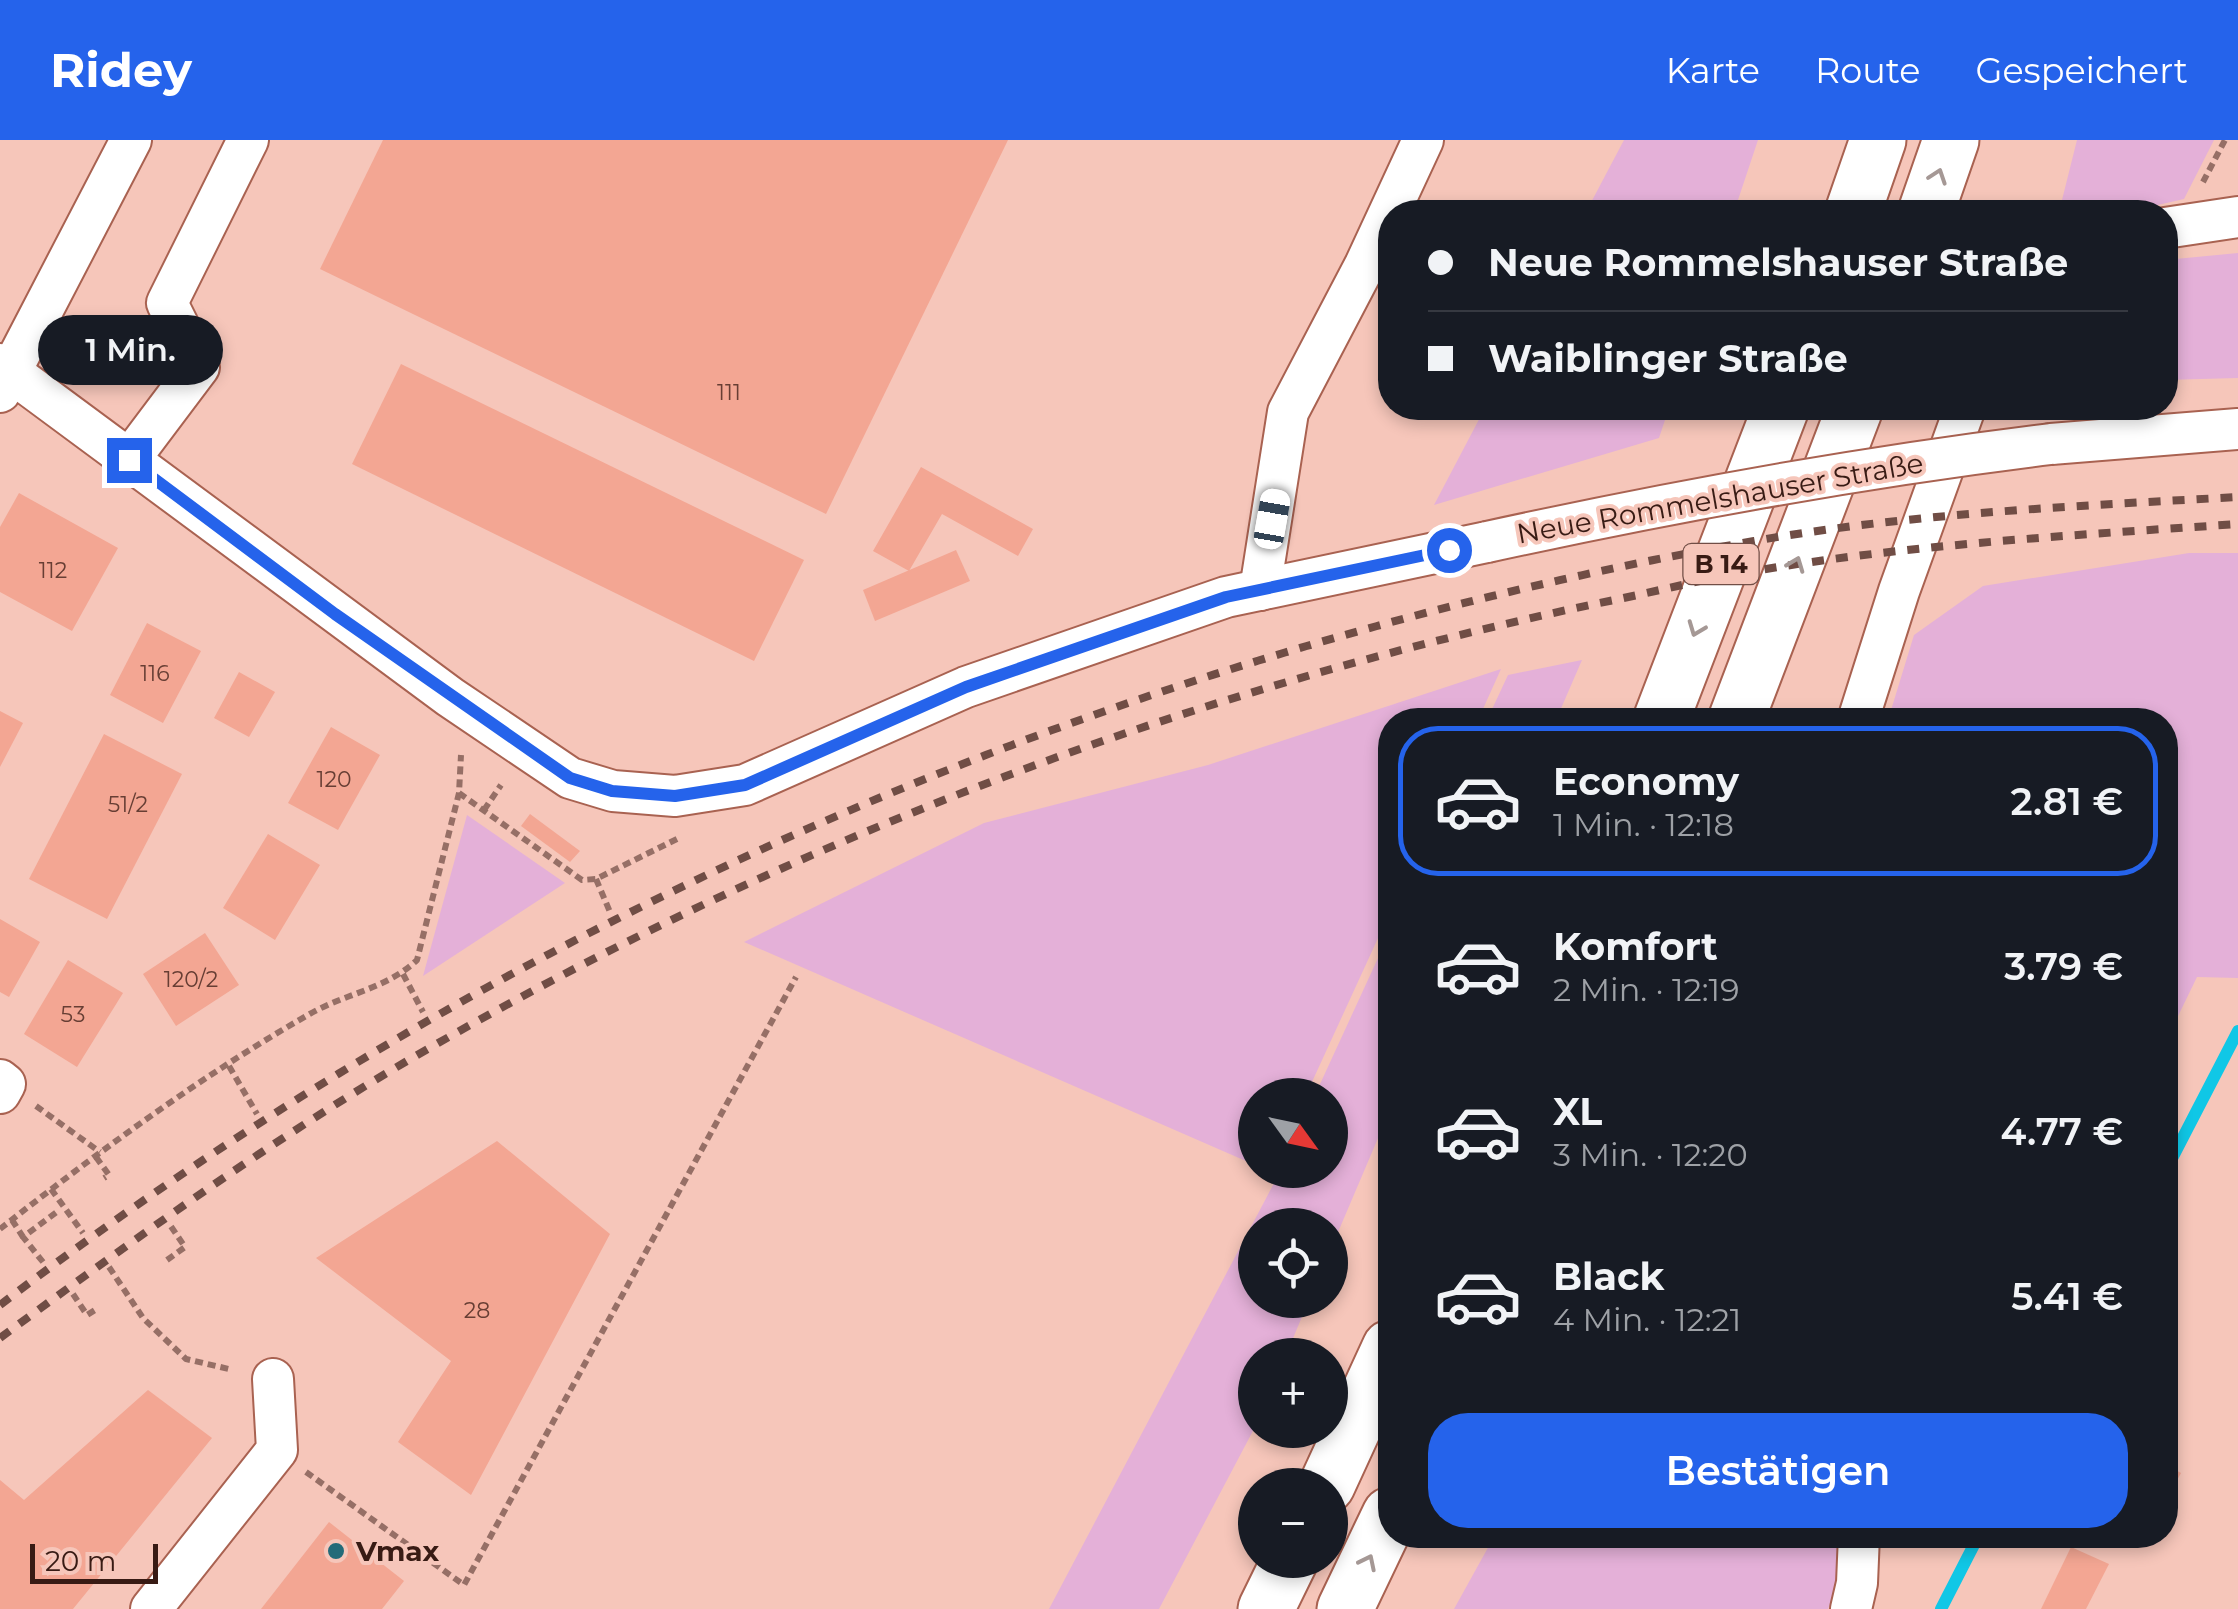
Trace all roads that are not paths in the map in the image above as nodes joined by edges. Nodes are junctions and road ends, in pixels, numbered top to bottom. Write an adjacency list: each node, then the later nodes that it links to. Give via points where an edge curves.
1 (131, 140): 12 (street)
2 (248, 140): 17 (street, via 167,303 199,368)
3 (1423, 140): 6 (street)
4 (1878, 140): 7 (highway)
5 (1951, 140): 8 (highway, one-way to 5)
6 (1395, 200)
7 (1857, 200)
8 (1930, 200)
9 (2238, 217): 10 (street)
10 (2178, 226)
11 (1378, 237): 18 (street, via 1288,412)
12 (4, 376): 17 (street, Neue Rommelshauser Straße)
13 (1776, 420): 19 (highway, B 14, one-way to 19)
14 (1850, 420): 20 (highway, B 14, one-way to 14)
15 (1961, 420): 21 (street)
16 (2238, 429): 18 (street, Neue Rommelshauser Straße, bridge, via 2051,444 1764,484)
17 (129, 460): 18 (street, Neue Rommelshauser Straße, via 466,708 570,778 612,791 675,796 745,785 966,687)
18 (1260, 590)
19 (1666, 708)
20 (1741, 708)
21 (1862, 708)
22 (1378, 1374): 24 (highway)
23 (273, 1380): 28 (street, via 277,1450)
24 (1335, 1468)
25 (1378, 1540): 30 (highway, one-way to 25)
26 (1859, 1548): 31 (street)
27 (1281, 1578): 29 (highway)
28 (151, 1609)
29 (1266, 1609)
30 (1344, 1609)
31 (1851, 1609)

